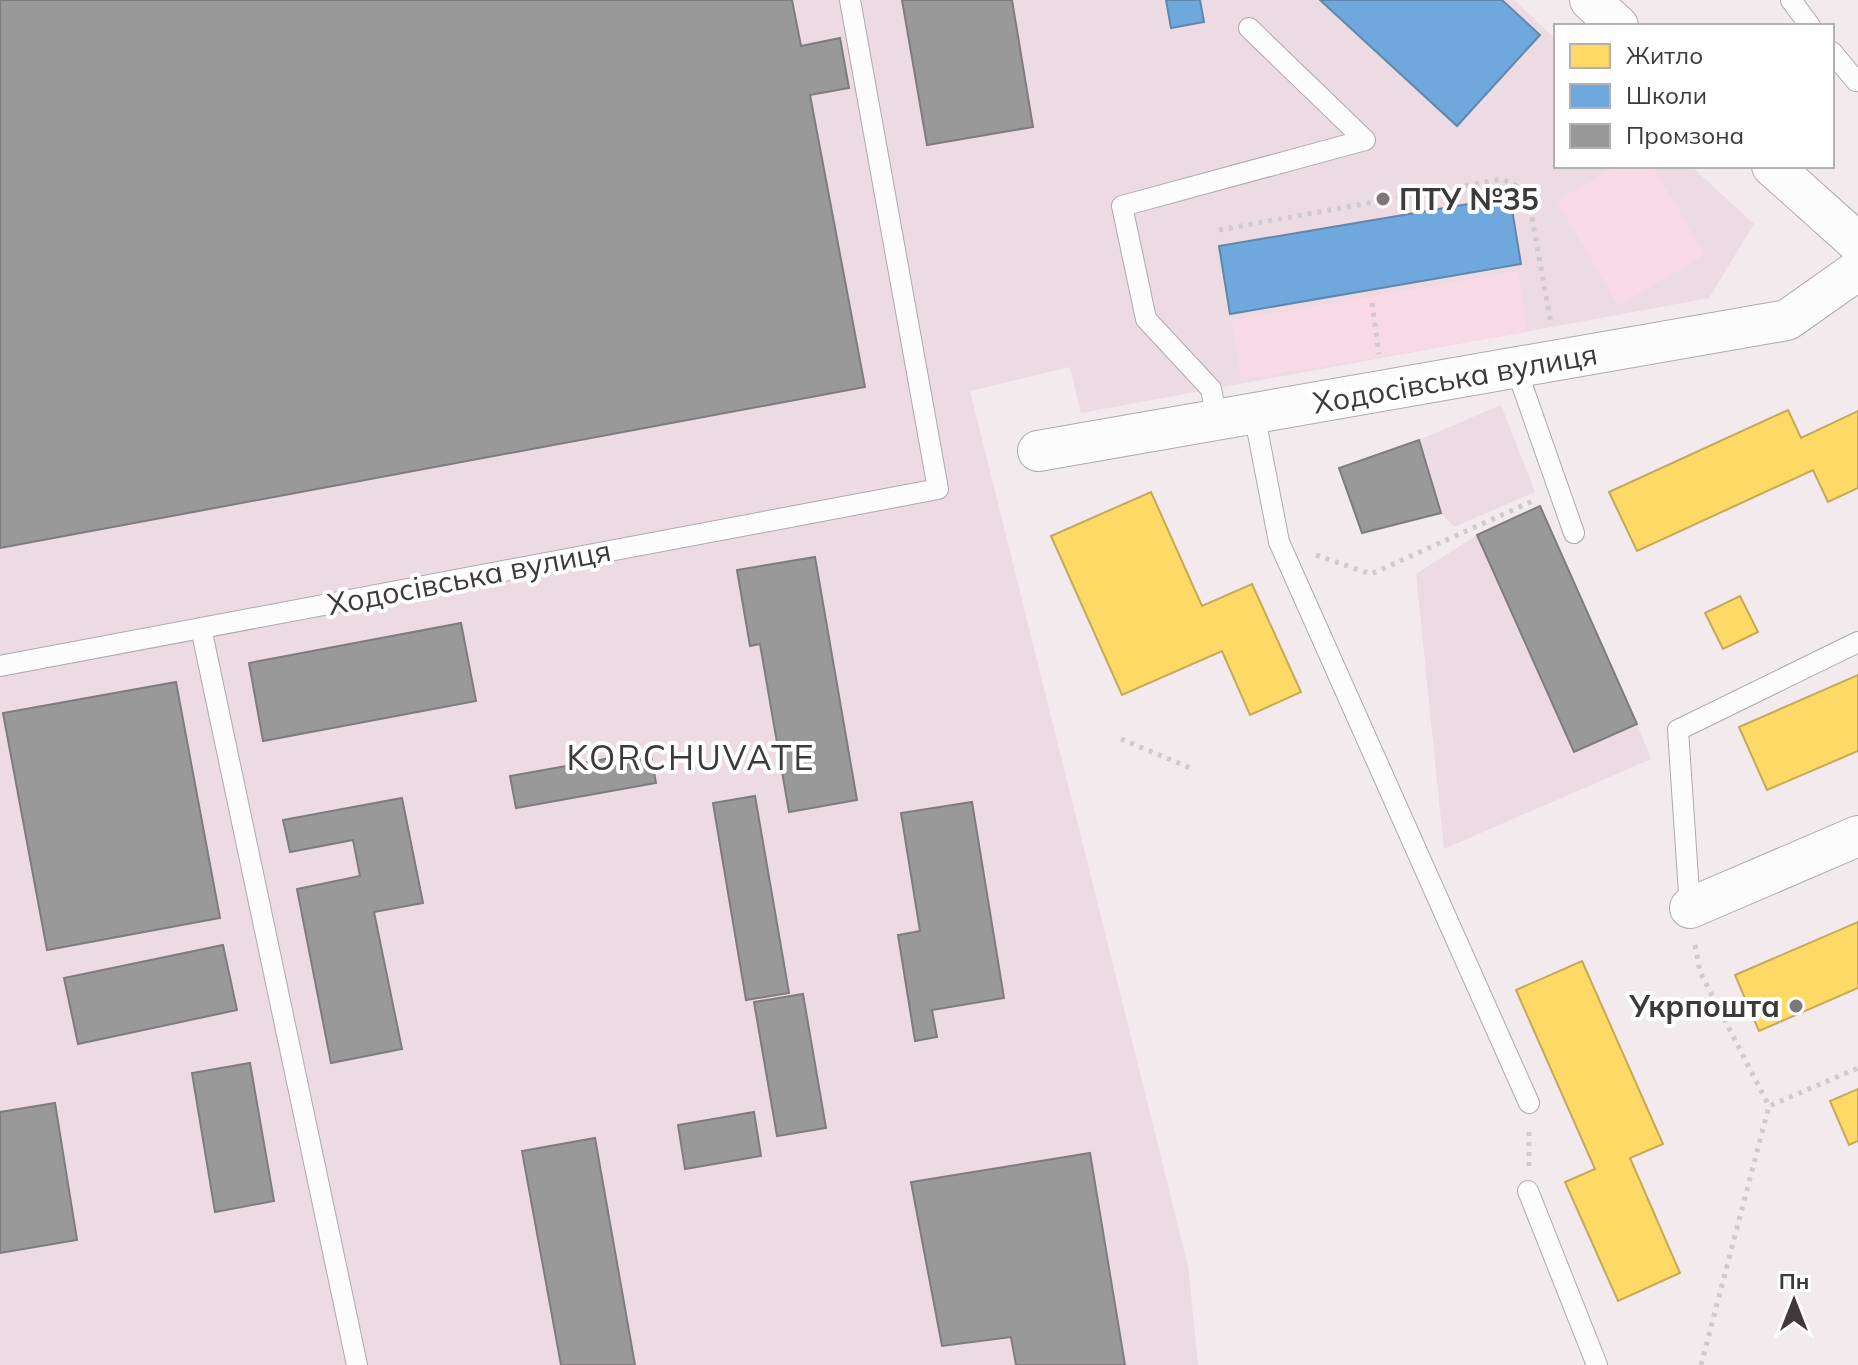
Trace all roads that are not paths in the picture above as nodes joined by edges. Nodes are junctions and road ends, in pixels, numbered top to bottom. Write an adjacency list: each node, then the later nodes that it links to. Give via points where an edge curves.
1 (850, 0): 16 (lane, Ходосівська вулиця, via 938,489)
2 (1590, 0): 4 (street)
3 (1791, 0): 5 (lane)
4 (1616, 24)
5 (1809, 24)
6 (1249, 28): 13 (lane, via 1365,140 1122,206 1146,319)
7 (1834, 54): 8 (lane)
8 (1858, 81)
9 (1774, 168): 10 (street)
10 (1858, 243)
11 (1858, 270): 12 (street, Ходосівська вулиця, via 1787,320)
12 (1516, 368): 13 (street, Ходосівська вулиця); 15 (lane)
13 (1235, 416): 14 (street, Ходосівська вулиця); 21 (lane, via 1279,542)
14 (1038, 451)
15 (1574, 533)
16 (201, 628): 18 (lane, Ходосівська вулиця); 23 (lane)
17 (1858, 642): 20 (lane, via 1678,730)
18 (0, 666)
19 (1858, 836): 20 (street)
20 (1690, 908)
21 (1529, 1103)
22 (1528, 1191): 24 (lane)
23 (357, 1365)
24 (1597, 1365)

